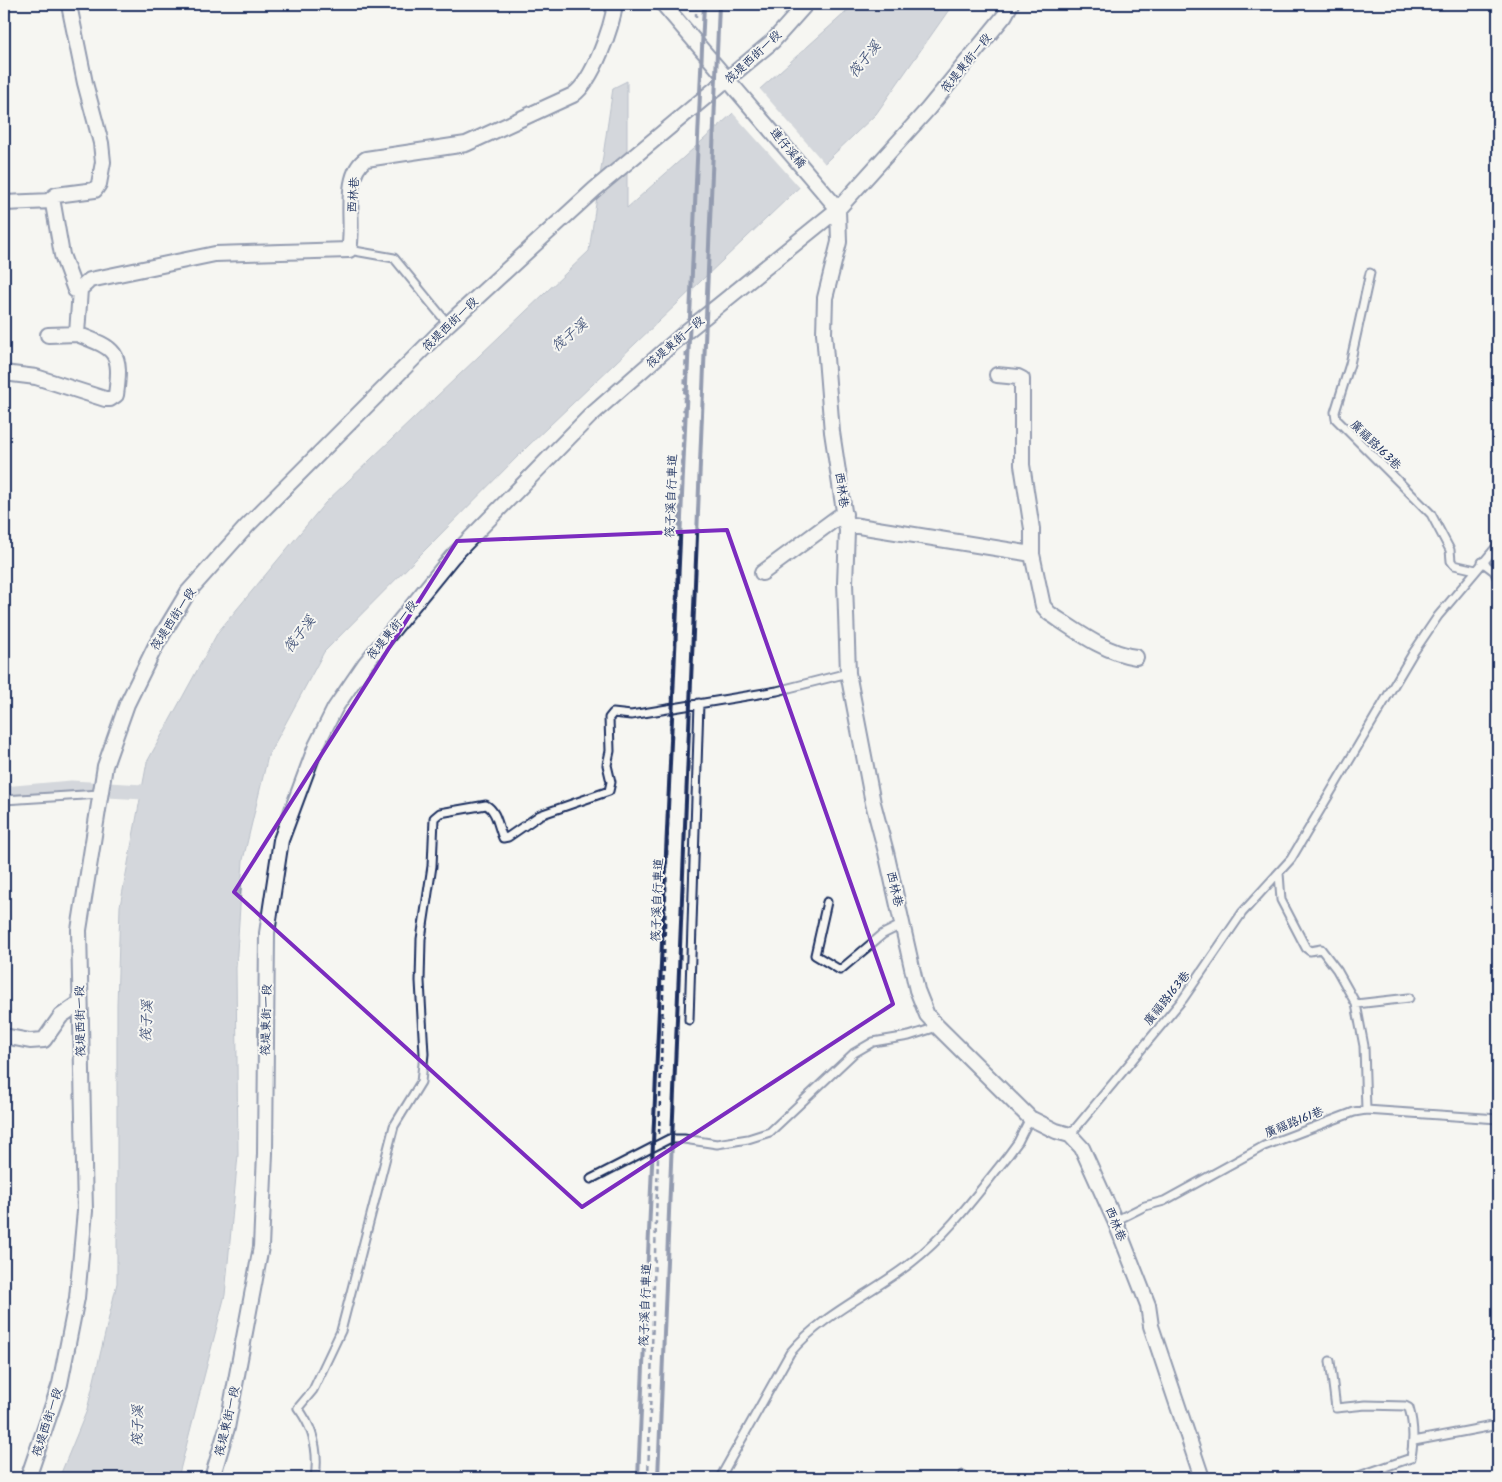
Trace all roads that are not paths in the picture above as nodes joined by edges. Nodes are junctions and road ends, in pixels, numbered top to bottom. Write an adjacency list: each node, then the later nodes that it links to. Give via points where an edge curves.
1 (73, 4): 7 (street, via 69,5 103,162 95,190 56,194)
2 (615, 4): 10 (street, 西林巷, via 598,58 584,84 573,95 466,144 366,160 360,164 356,168 351,194 352,238)
3 (663, 4): 6 (street, 連仔溪橋)
4 (806, 4): 6 (street, 筏堤西街一段)
5 (1011, 4): 9 (street, 筏堤東街一段, via 928,109)
6 (733, 84): 9 (street, 連仔溪橋); 13 (street, 筏堤西街一段, via 596,189)
7 (52, 201): 8 (street); 12 (street, via 62,255 75,290)
8 (4, 203)
9 (838, 209): 18 (street, 西林巷, via 839,242 825,298 824,333 832,432); 49 (street, 筏堤東街一段, via 687,331 590,416 452,557 365,664 334,708 316,746 281,840 267,933 261,1247 227,1428)
10 (349, 250): 12 (street, via 215,254 90,280); 13 (lane, via 394,258)
11 (1370, 272): 22 (lane, 廣福路163巷, via 1350,364 1335,412 1336,419 1431,514 1450,550 1454,565)
12 (80, 289): 14 (street)
13 (448, 324): 28 (street, 筏堤西街一段, via 247,526 188,592 155,647 127,704 105,766)
14 (77, 334): 15 (street); 16 (street, via 111,348 119,375 113,398 105,399 36,377)
15 (48, 335)
16 (4, 373)
17 (997, 375): 20 (street, via 1022,379 1022,465 1032,529)
18 (846, 519): 20 (street); 23 (street, via 838,517); 26 (street, 西林巷)
19 (1498, 545): 21 (lane, 廣福路163巷)
20 (1032, 554): 25 (street, via 1040,596 1049,613 1123,656)
21 (1482, 562): 22 (lane, 廣福路163巷); 24 (lane, via 1494,571)
22 (1476, 570): 30 (lane, 廣福路163巷, via 1413,653 1310,828)
23 (762, 573)
24 (1498, 579)
25 (1136, 657)
26 (848, 673): 27 (lane, via 777,691); 32 (street, 西林巷, via 873,803)
27 (699, 703): 36 (lane); 50 (lane, via 631,715 613,713 609,718 609,791 545,812 517,832 503,838 495,815 486,805 440,813 434,818 432,866 421,939 424,1054 421,1082 394,1126 341,1331 316,1384 298,1408 310,1423 315,1444)
28 (100, 794): 29 (lane); 34 (street, 筏堤西街一段, via 78,930)
29 (4, 800)
30 (1279, 873): 35 (lane, via 1281,900 1306,948 1310,951 1321,949); 42 (lane, 廣福路163巷, via 1242,913 1183,999)
31 (827, 902): 32 (lane, via 815,955 840,970 883,934)
32 (903, 924): 37 (street, 西林巷, via 917,990 927,1015)
33 (1409, 998): 35 (lane)
34 (80, 1003): 38 (street, via 61,1016 44,1040); 48 (street, 筏堤西街一段, via 85,1212 77,1298 60,1384)
35 (1356, 1004): 39 (lane, via 1364,1046)
36 (689, 1020)
37 (938, 1027): 40 (street, 西林巷); 43 (lane, via 873,1042 859,1050 770,1132 717,1144 669,1139)
38 (4, 1036)
39 (1366, 1110): 41 (lane, 廣福路161巷); 44 (lane, 廣福路161巷, via 1323,1122 1264,1146 1164,1201)
40 (1030, 1118): 42 (street, 西林巷); 51 (lane, via 1007,1157 930,1247 886,1282 802,1338 790,1353)
41 (1498, 1120)
42 (1070, 1135): 44 (street, 西林巷, via 1082,1148)
43 (591, 1179)
44 (1115, 1221): 52 (street, 西林巷, via 1148,1306 1151,1326)
45 (1330, 1361): 47 (lane, via 1336,1408 1405,1406 1411,1414)
46 (1498, 1425): 47 (lane)
47 (1414, 1441): 53 (lane, via 1408,1460)
48 (28, 1478)
49 (212, 1478)
50 (314, 1478)
51 (720, 1478)
52 (1202, 1478)
53 (1353, 1478)

